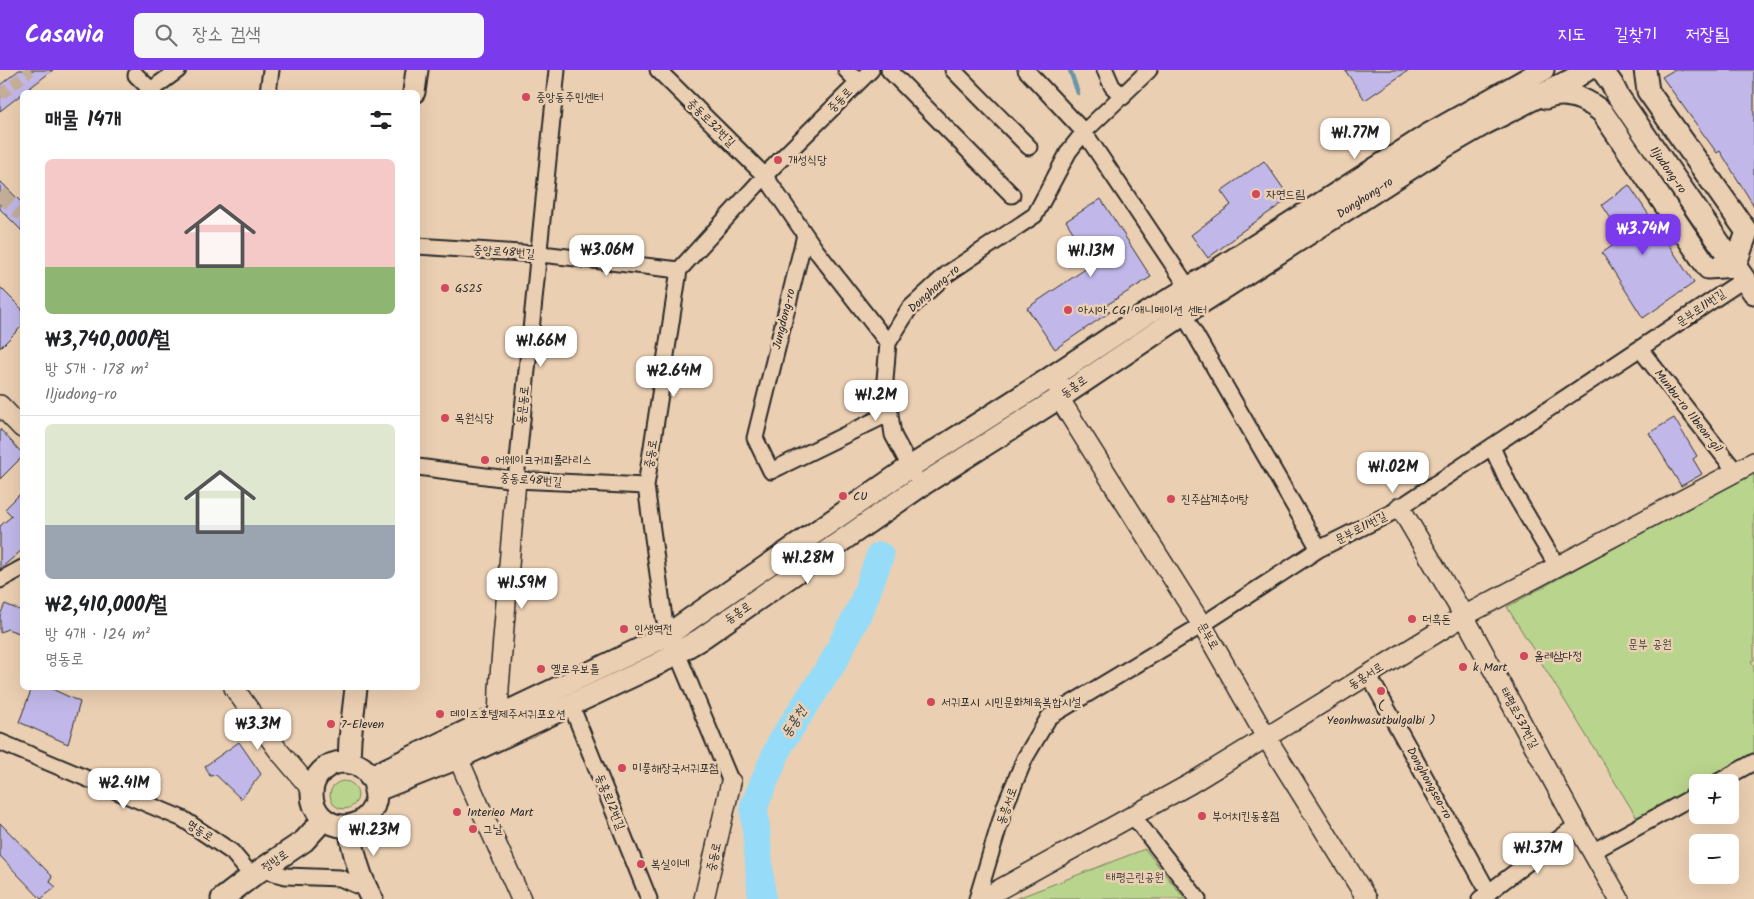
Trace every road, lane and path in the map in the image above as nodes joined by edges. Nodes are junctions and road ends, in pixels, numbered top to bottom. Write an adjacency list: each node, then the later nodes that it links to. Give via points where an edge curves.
1 (178, 70): 21 (street)
2 (271, 70): 22 (street)
3 (417, 70): 23 (main road)
4 (556, 70): 32 (street, 동문동로)
5 (658, 70): 28 (street, 중동로32번길)
6 (846, 70): 19 (street)
7 (871, 70): 19 (street, 중동로)
8 (889, 70): 29 (street)
9 (953, 70): 27 (street)
10 (1026, 70): 26 (street)
11 (1105, 70): 24 (street, via 1112,86)
12 (1149, 70): 24 (street, Donghong-ro)
13 (1530, 70): 25 (main road)
14 (1544, 70): 25 (main road, Donghong-ro)
15 (1588, 70): 25 (main road, Donghong-ro)
16 (1602, 70): 34 (main road, Iljudong-ro)
17 (1645, 70): 34 (main road, via 1648,91 1747,232)
18 (136, 76): 20 (street)
19 (858, 82): 28 (street, 중동로)
20 (151, 90)
21 (154, 90)
22 (268, 90)
23 (414, 90)
24 (1123, 97): 26 (street, Donghong-ro)
25 (1481, 115): 34 (main road, via 1556,94 1578,97 1596,107 1708,268); 35 (main road, Donghong-ro, via 1436,152)
26 (1084, 132): 35 (street); 36 (street, Donghong-ro, via 1069,151 1035,215 947,274 909,309)
27 (1029, 147)
28 (765, 176): 30 (street); 33 (street, 중동로)
29 (1012, 195)
30 (806, 235): 36 (street); 41 (street, Jungdong-ro, via 755,438 771,470)
31 (420, 246): 32 (street, 중앙로48번길)
32 (537, 254): 33 (street, 중앙로48번길); 48 (street, 동문동로)
33 (679, 270): 50 (street, 중동로)
34 (1744, 280): 37 (street, 문부로11번길)
35 (1190, 302): 38 (main road, 동홍로); 39 (main road, 동홍로); 52 (street)
36 (888, 343): 41 (street, Donghong-ro, via 885,380)
37 (1640, 349): 43 (street, 문부로11번길); 47 (street, Munbu-ro 11beon-gil)
38 (1060, 371): 39 (street); 46 (main road, 동홍로)
39 (1059, 398): 49 (main road, 동홍로); 57 (street, 문부로)
40 (0, 406): 42 (street)
41 (890, 413): 46 (street, Donghong-ro, via 893,435)
42 (20, 426)
43 (1492, 447): 51 (street, 문부로11번길); 53 (street, via 1509,485)
44 (1754, 462): 47 (street, 동홍서로)
45 (420, 467): 48 (street, 중동로48번길)
46 (910, 467): 49 (street, Donghong-ro); 58 (main road, 동홍로)
47 (1736, 472): 53 (street, 동홍서로)
48 (516, 480): 50 (street, 중동로48번길); 64 (street, 동문동로)
49 (922, 485): 59 (main road, 동홍로)
50 (646, 486): 58 (street, 중동로, via 664,618)
51 (1400, 507): 52 (street, 문부로11번길); 56 (street, 태평로537번길)
52 (1319, 549): 57 (street, 문부로11번길)
53 (1557, 566): 56 (street, 동홍서로)
54 (20, 569): 55 (street)
55 (0, 580)
56 (1464, 616): 60 (street, 동홍서로); 79 (street, 태평로537번길)
57 (1202, 625): 65 (street, 문부로11번길); 66 (street, 문부로)
58 (670, 633): 59 (street, 중동로); 64 (main road, 동홍로)
59 (677, 653): 63 (main road, 동홍로); 73 (street, 중동로)
60 (1368, 674): 66 (street, 동홍서로); 84 (street, Donghongseo-ro)
61 (235, 690): 75 (street, via 278,750)
62 (356, 690): 71 (main road)
63 (571, 706): 67 (main road, 동홍로); 87 (street, 동홍로12번길)
64 (498, 716): 67 (street, 동문동로); 74 (main road, 동홍로)
65 (1049, 717): 89 (street, 동흥서로, via 1005,806)
66 (1266, 737): 77 (street, 동홍서로); 92 (street, 문부로)
67 (498, 740): 69 (main road, 동홍로)
68 (0, 742): 82 (street, 명동로, via 183,819)
69 (458, 758): 74 (main road, 동홍로); 86 (street)
70 (1754, 762): 72 (street)
71 (349, 763): 74 (main road, via 363,769); 75 (main road, via 335,764 323,770)
72 (1732, 774)
73 (731, 782): 88 (street, 중동로)
74 (373, 784): 80 (main road, via 373,807 367,816)
75 (312, 790): 78 (main road, via 314,804)
76 (1689, 799): 81 (street)
77 (1133, 816): 90 (street, 동홍서로); 91 (street)
78 (324, 819): 80 (main road); 82 (main road, 정방로, via 304,841)
79 (1577, 825): 81 (street, 태평로537번길); 84 (street)
80 (349, 826): 83 (main road, via 353,850)
81 (1592, 852): 93 (street, 태평로537번길)
82 (258, 873): 83 (street, via 340,878); 85 (main road, 정방로)
83 (369, 894)
84 (1485, 896)
85 (222, 899)
86 (521, 899)
87 (649, 899)
88 (704, 899)
89 (976, 899)
90 (982, 899)
91 (1198, 899)
92 (1367, 899)
93 (1619, 899)

